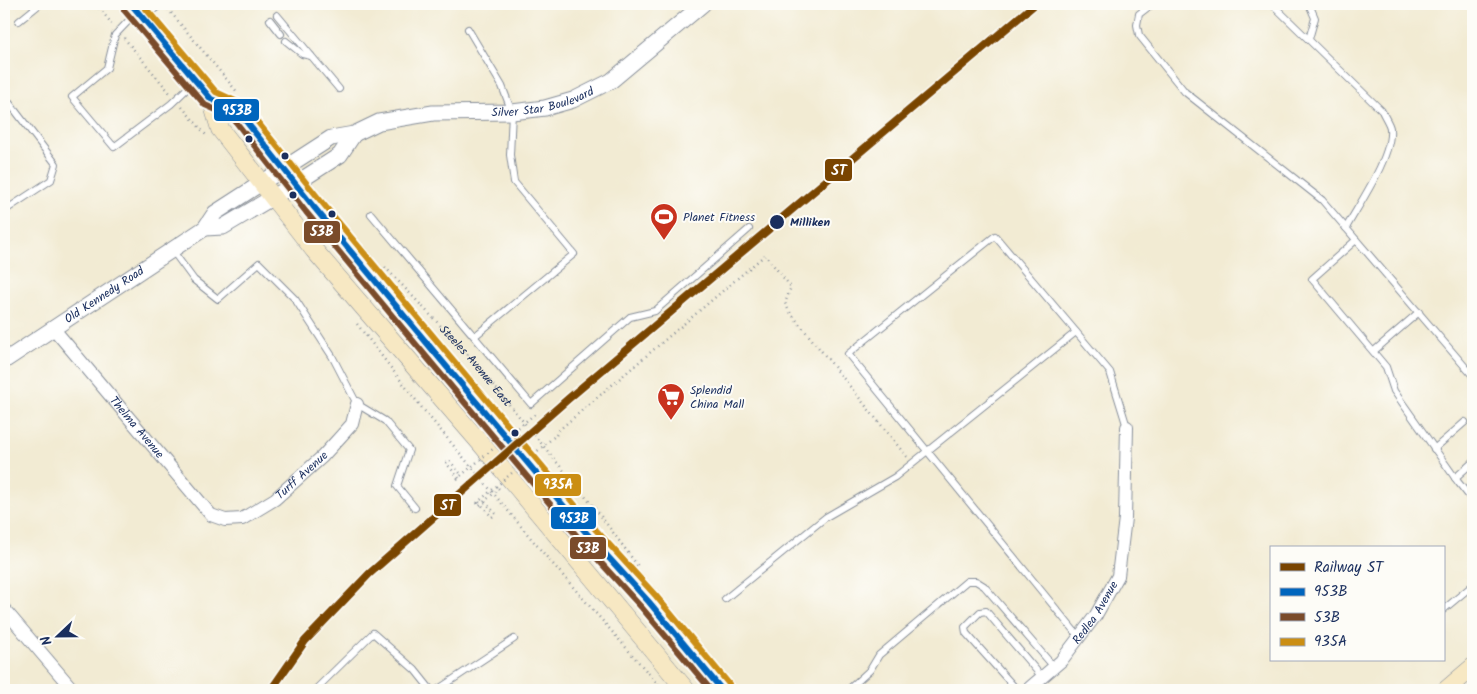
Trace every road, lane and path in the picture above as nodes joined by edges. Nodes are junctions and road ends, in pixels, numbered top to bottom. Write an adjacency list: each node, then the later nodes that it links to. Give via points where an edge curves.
1 (40, 4): 9 (lane)
2 (162, 4): 7 (lane); 18 (path)
3 (703, 4): 21 (street, Silver Star Boulevard, via 611,81 573,100)
4 (1152, 4): 30 (lane, via 1139,14 1139,35 1185,92 1322,200)
5 (1272, 4): 13 (lane)
6 (1309, 4): 13 (lane, via 1315,18)
7 (137, 11): 16 (main road, Steeles Avenue East); 16 (lane, via 115,35 106,68 72,97 114,147)
8 (277, 15): 15 (lane)
9 (19, 20)
10 (270, 20): 12 (lane)
11 (468, 29): 21 (lane, via 502,86)
12 (281, 34)
13 (1309, 39): 30 (lane, via 1382,110 1390,128 1387,151)
14 (286, 41): 15 (lane, via 302,54)
15 (312, 56): 17 (lane)
16 (196, 81): 20 (main road, Steeles Avenue East)
17 (339, 89)
18 (239, 94)
19 (4, 96): 27 (lane, via 56,164 51,180)
20 (211, 99): 23 (main road, Steeles Avenue East, via 237,110); 24 (main road, Steeles Avenue East, via 220,129)
21 (512, 112): 22 (street, Silver Star Boulevard, via 433,113 379,122); 38 (lane, via 510,155 514,182 574,254)
22 (354, 134): 23 (street, Silver Star Boulevard, via 331,138); 25 (street, Silver Star Boulevard, via 340,154)
23 (284, 168): 24 (street, Silver Star Boulevard); 25 (main road, Steeles Avenue East)
24 (261, 182): 26 (main road, Steeles Avenue East); 29 (street, Old Kennedy Road, via 215,213)
25 (295, 184): 26 (street, Old Kennedy Road); 75 (main road, Steeles Avenue East)
26 (272, 197): 29 (street, Old Kennedy Road, via 223,227); 74 (main road, Steeles Avenue East)
27 (4, 211)
28 (371, 214): 38 (lane)
29 (205, 228): 33 (street, Old Kennedy Road)
30 (1346, 228): 32 (lane)
31 (749, 229): 38 (lane, via 655,311 630,317 531,404)
32 (1356, 240): 35 (lane); 39 (lane, via 1312,279)
33 (172, 250): 36 (street, Old Kennedy Road); 42 (lane, via 194,280 218,299 259,263 295,299 332,356)
34 (384, 266): 60 (path, Steeles Avenue East, via 470,357 597,511)
35 (1419, 312): 39 (lane); 41 (lane)
36 (53, 328): 40 (street, Old Kennedy Road); 59 (street, Thelma Avenue, via 211,515)
37 (1076, 332): 45 (lane, via 1110,372); 47 (lane); 47 (lane, via 995,236 848,354)
38 (475, 336)
39 (1374, 351): 46 (lane, via 1386,367 1394,391)
40 (4, 361)
41 (1473, 376)
42 (357, 404): 58 (lane, via 385,421 409,450 397,486); 59 (street, Turff Avenue, via 352,424 275,499 242,519)
43 (537, 412): 52 (path, bridge)
44 (1465, 422): 46 (lane)
45 (1127, 427): 65 (street, Redlea Avenue, via 1125,518 1118,576)
46 (1434, 449): 53 (lane)
47 (927, 452): 49 (lane); 65 (lane)
48 (1473, 462): 53 (lane)
49 (912, 463): 57 (path, bridge, via 788,311 785,302 791,286 765,255); 62 (lane, via 895,477 826,517)
50 (464, 468): 51 (path)
51 (460, 472): 52 (path, via 455,476); 52 (path, via 449,460 446,463)
52 (458, 478)
53 (1455, 478): 55 (lane)
54 (493, 482): 56 (path, via 499,489)
55 (1473, 501)
56 (485, 502): 57 (path, via 479,506); 57 (path, via 496,514 492,517)
57 (478, 503)
58 (415, 508)
59 (225, 520)
60 (641, 570)
61 (1473, 585): 64 (lane)
62 (725, 599)
63 (4, 609): 70 (street)
64 (1444, 609)
65 (1079, 637): 67 (street, Redlea Avenue)
66 (514, 639): 73 (lane)
67 (1054, 667): 69 (street, Redlea Avenue); 76 (lane, via 984,586 976,581 967,581 879,654 870,670)
68 (1473, 667): 79 (main road)
69 (1042, 677): 77 (lane, via 986,611 980,612 965,627 966,633); 78 (street, Redlea Avenue)
70 (73, 690)
71 (315, 690): 72 (lane, via 373,633 415,670)
72 (430, 690)
73 (437, 690)
74 (686, 690)
75 (722, 690)
76 (848, 690)
77 (1017, 690)
78 (1027, 690)
79 (1446, 690)

